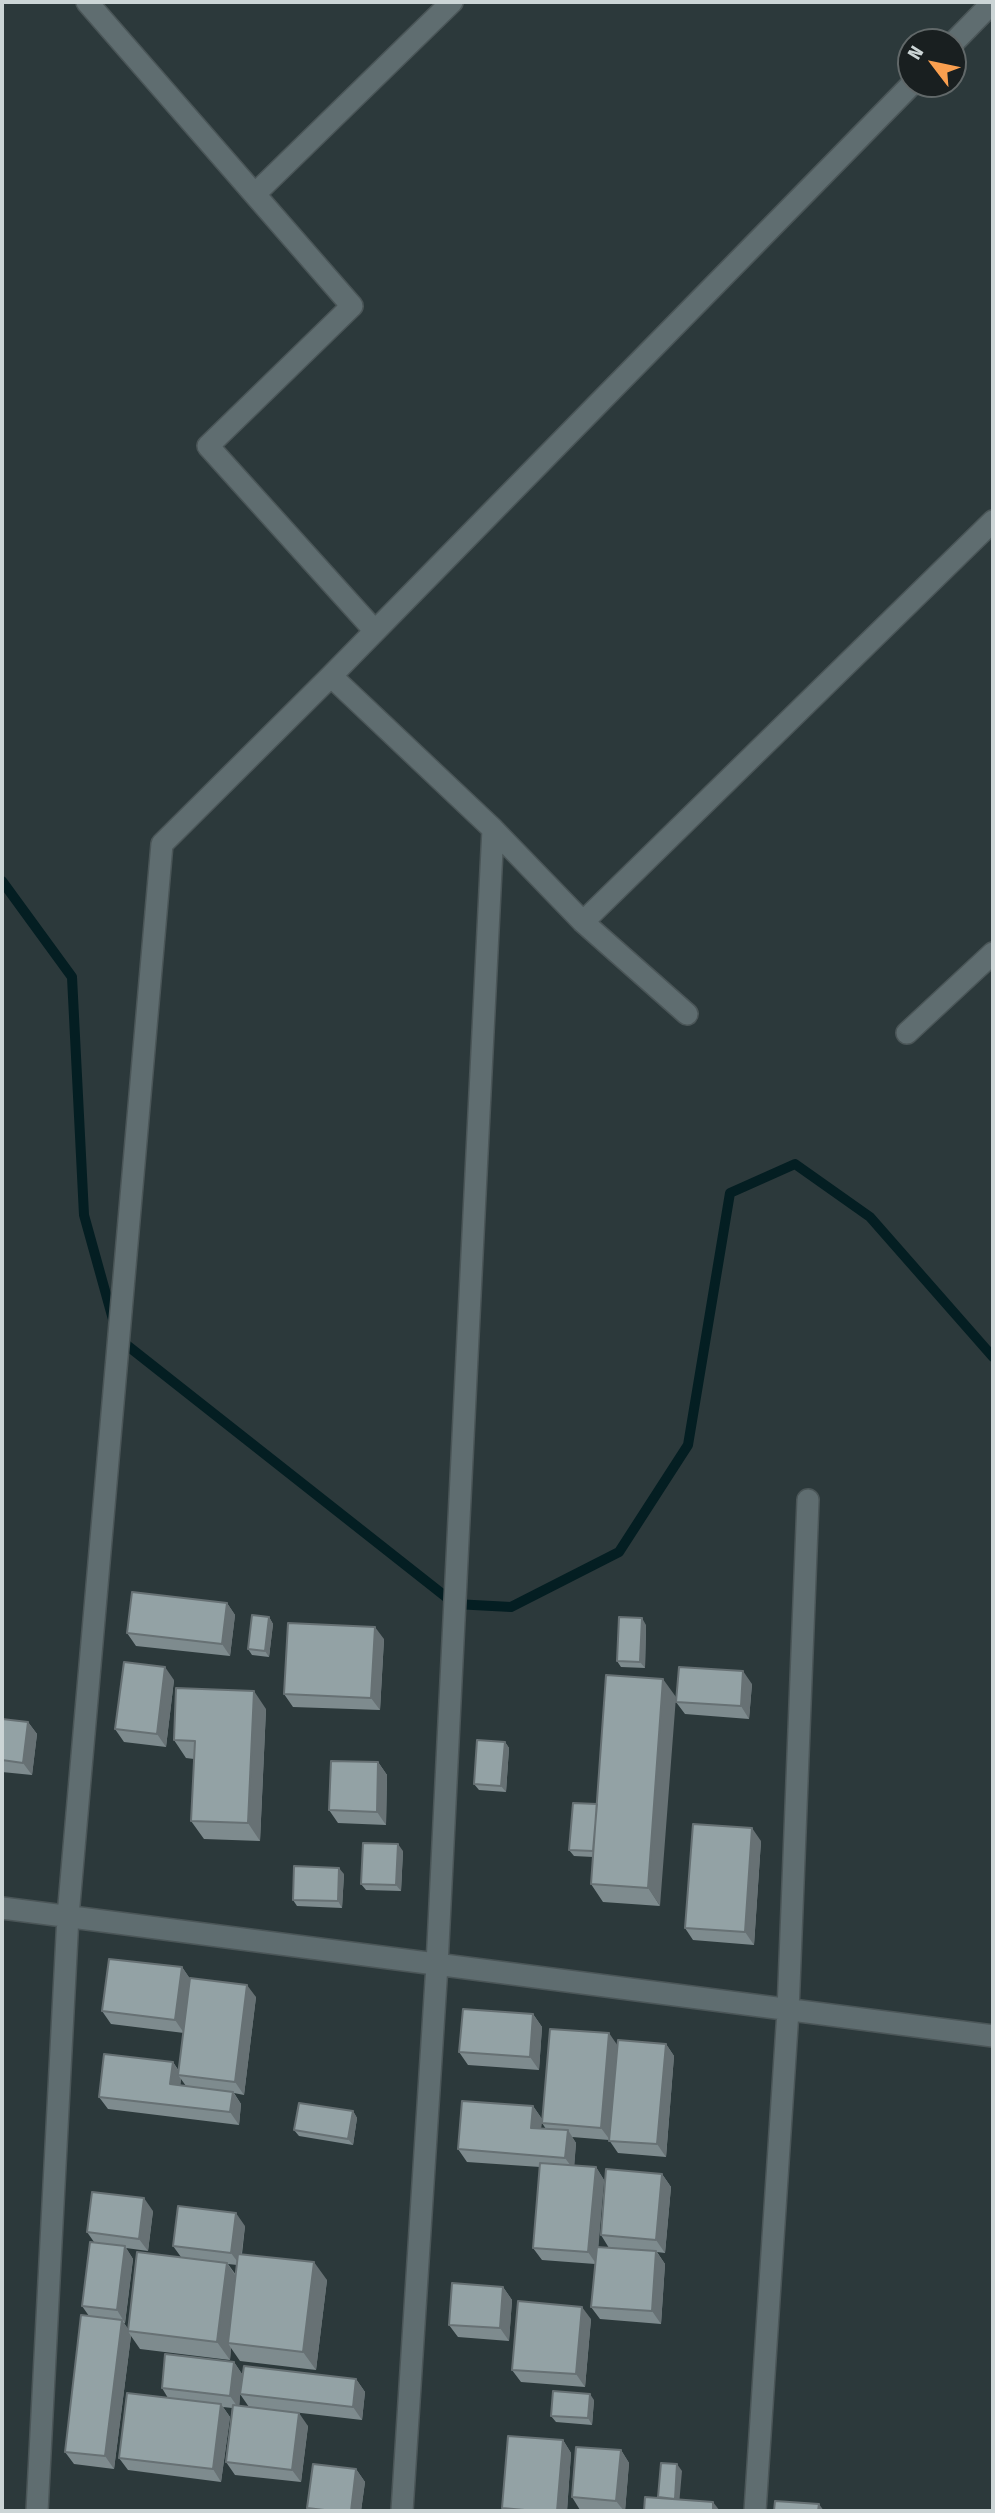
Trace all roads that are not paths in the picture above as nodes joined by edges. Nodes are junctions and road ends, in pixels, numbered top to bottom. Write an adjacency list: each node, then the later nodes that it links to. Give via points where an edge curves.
1 (87, 2): 6 (street)
2 (453, 2): 6 (street)
3 (993, 2): 4 (street)
4 (967, 29)
5 (898, 98): 8 (street)
6 (256, 193): 8 (street, via 352,306 208,446)
7 (993, 521): 11 (street)
8 (375, 631): 9 (street)
9 (331, 676): 10 (street); 17 (street, via 162,844)
10 (493, 829): 11 (street); 18 (street)
11 (583, 922): 13 (street)
12 (993, 954): 14 (street)
13 (687, 1014)
14 (907, 1033)
15 (808, 1500): 19 (street)
16 (2, 1908): 17 (street)
17 (68, 1916): 18 (street); 21 (street)
18 (437, 1965): 19 (street); 22 (street)
19 (788, 2011): 20 (street); 23 (street)
20 (993, 2036)
21 (37, 2511)
22 (402, 2511)
23 (755, 2511)

